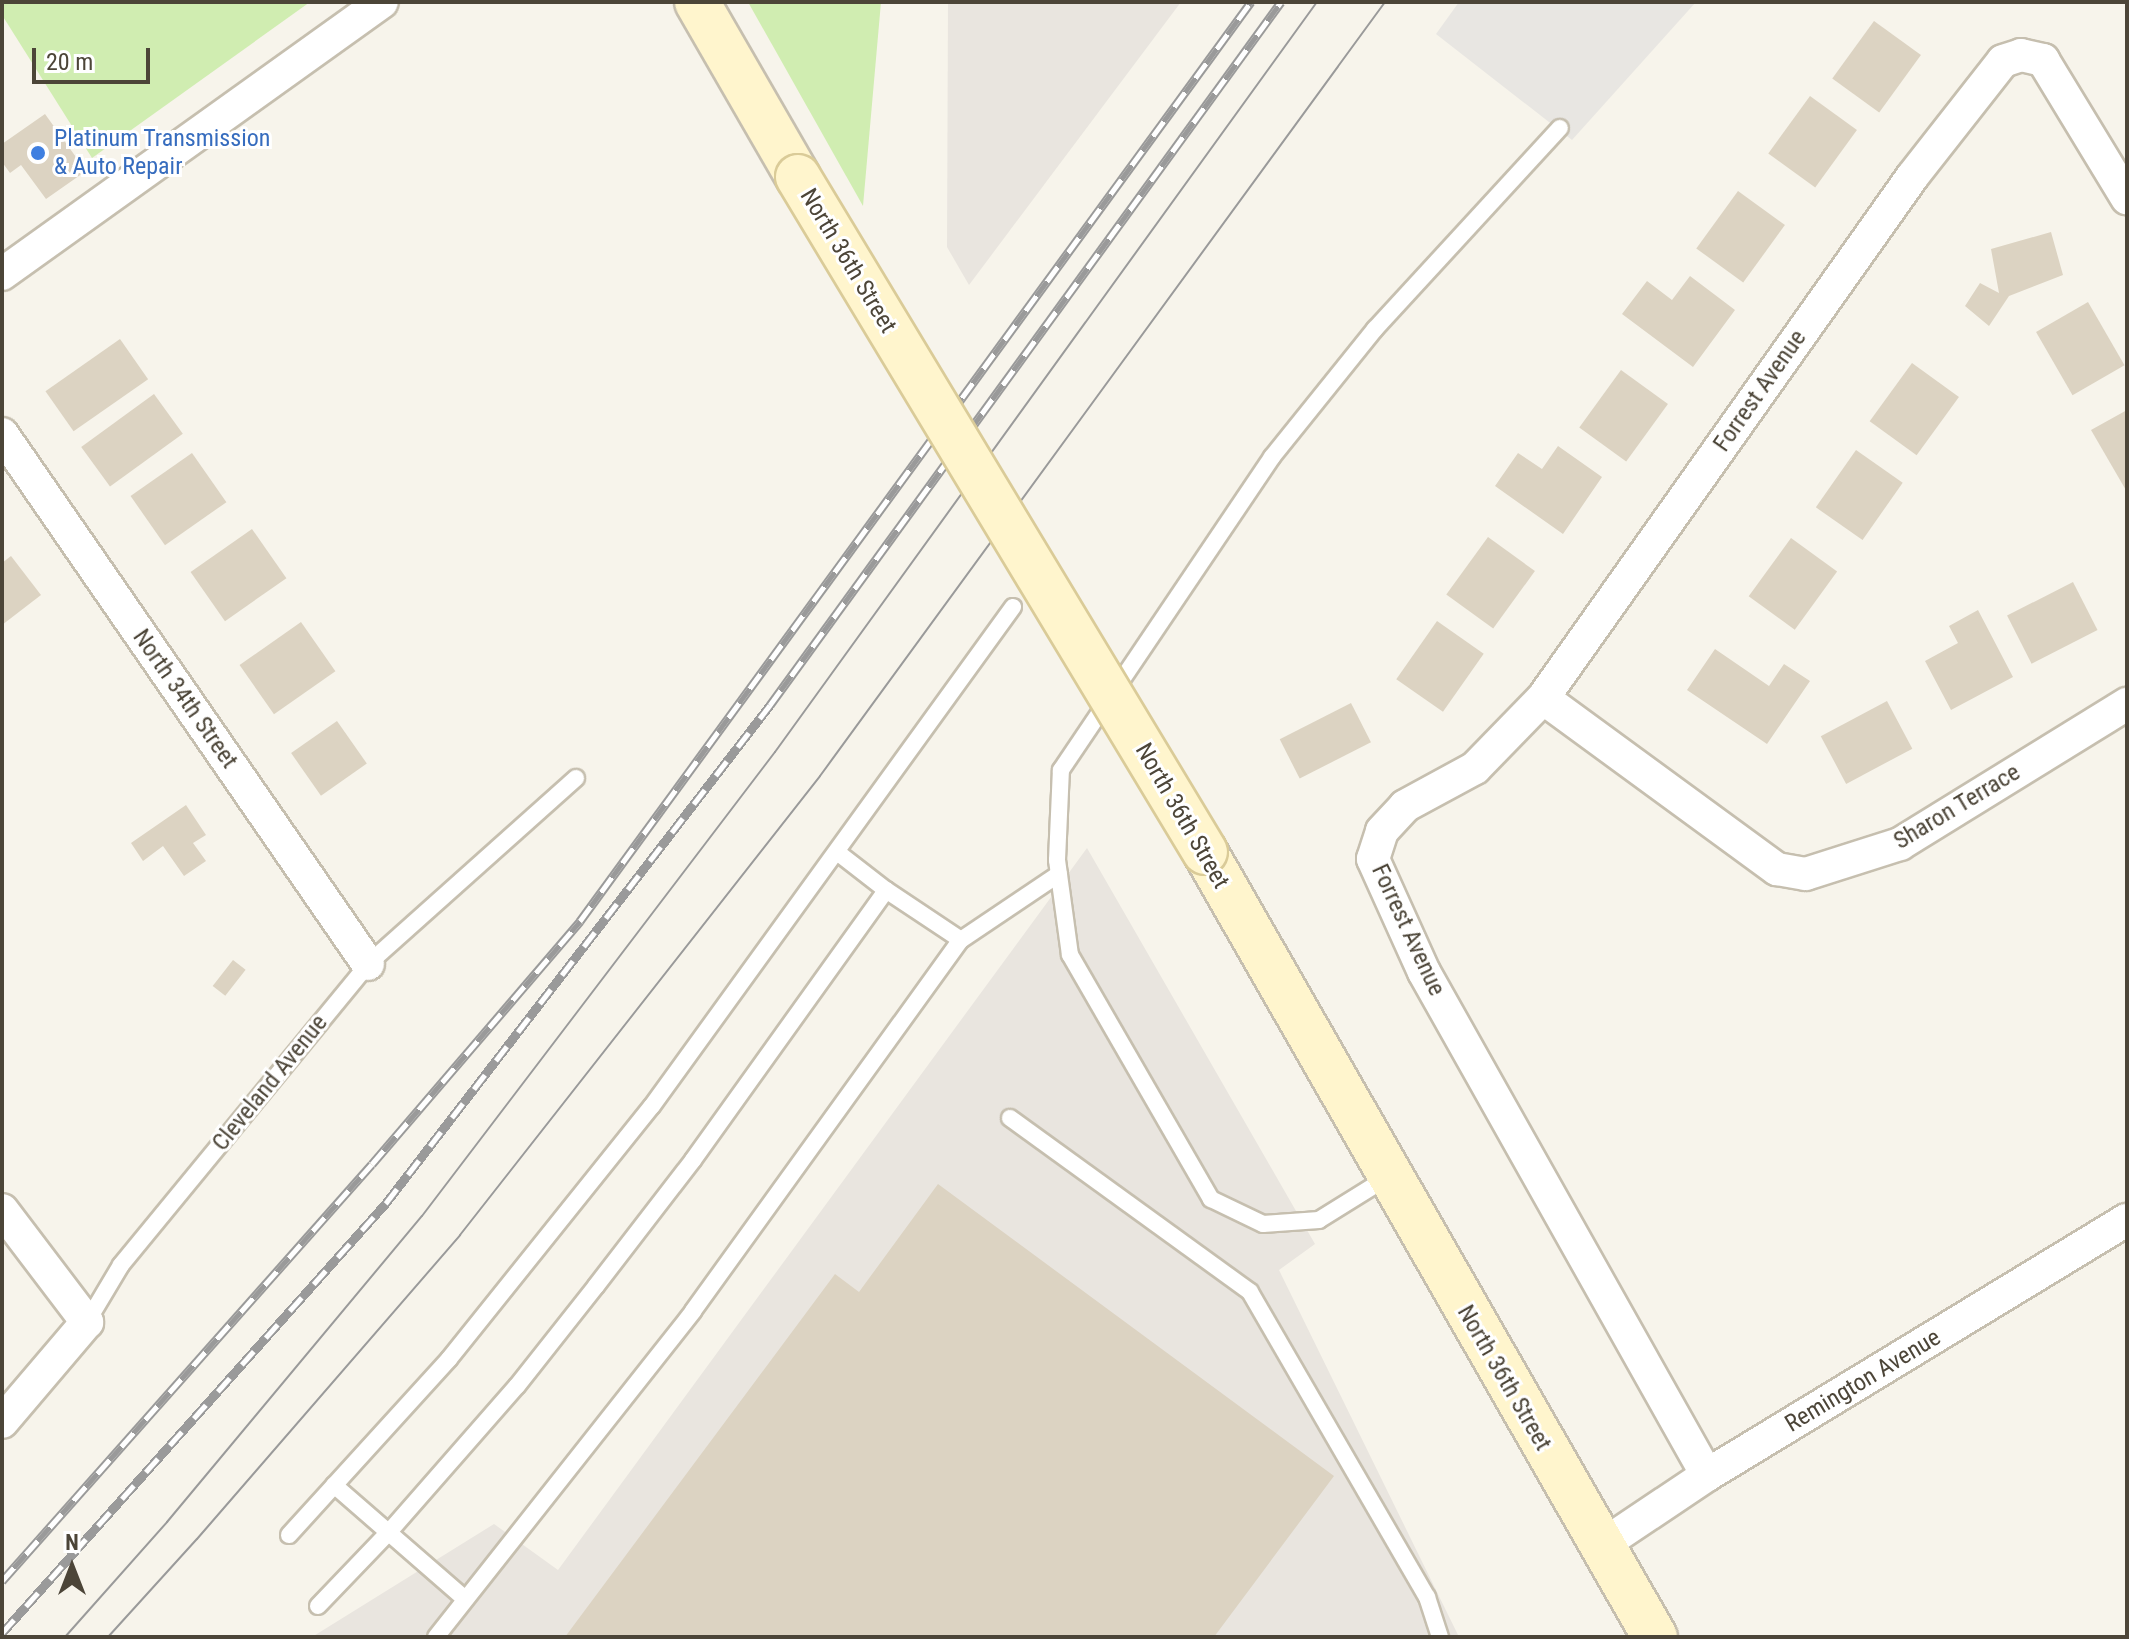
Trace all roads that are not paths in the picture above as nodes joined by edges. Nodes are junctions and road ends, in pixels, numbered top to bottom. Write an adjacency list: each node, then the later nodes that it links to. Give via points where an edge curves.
1 (382, 2): 5 (street)
2 (697, 2): 17 (street, North 36th Street, bridge, via 1205,852)
3 (1560, 128): 12 (lane, via 1375,329 1272,457 1143,646 1061,770)
4 (2127, 198): 8 (street, Forrest Avenue, via 2043,60 2021,55 2003,61 1912,177)
5 (2, 274)
6 (2, 434): 15 (street, North 34th Street)
7 (1013, 607): 11 (lane)
8 (1543, 698): 9 (street, Sharon Terrace, via 1777,869 1806,874 1900,844); 22 (street, Forrest Avenue, via 1475,768 1405,806 1382,831 1373,859 1424,972)
9 (2127, 704)
10 (576, 778): 15 (lane, Cleveland Avenue)
11 (837, 852): 13 (lane); 23 (lane, via 652,1106 522,1272)
12 (1059, 874): 14 (lane); 17 (lane, via 1070,955 1211,1199 1263,1224 1319,1220)
13 (886, 890): 14 (lane); 24 (lane, via 596,1286)
14 (961, 940): 27 (lane, via 693,1311)
15 (368, 964): 20 (lane, Cleveland Avenue, via 121,1265)
16 (1010, 1118): 30 (lane, via 1250,1292 1427,1597)
17 (1388, 1177): 26 (street, North 36th Street)
18 (2, 1210): 20 (street)
19 (2127, 1220): 22 (street, Remington Avenue)
20 (87, 1322): 21 (street, Cleveland Avenue)
21 (2, 1422)
22 (1707, 1475): 26 (street, Remington Avenue)
23 (334, 1485): 24 (lane); 25 (lane)
24 (389, 1532): 27 (lane); 28 (lane)
25 (289, 1535)
26 (1601, 1546): 31 (street, North 36th Street)
27 (464, 1598): 29 (lane)
28 (318, 1606)
29 (436, 1637)
30 (1440, 1637)
31 (1655, 1637)

